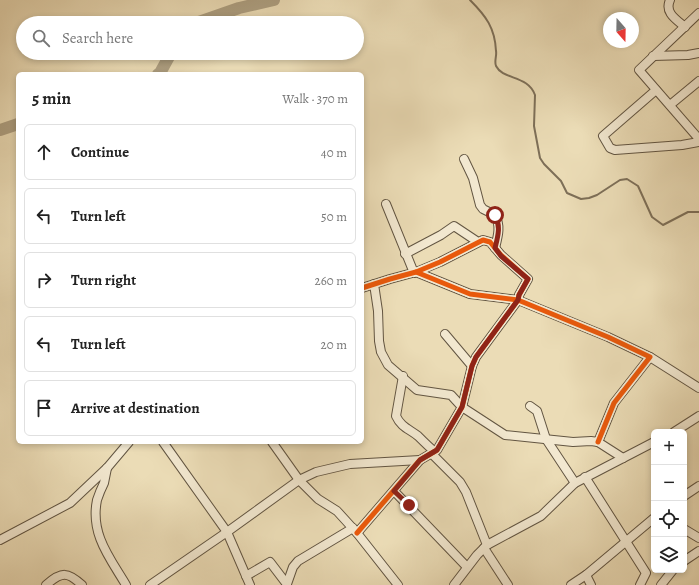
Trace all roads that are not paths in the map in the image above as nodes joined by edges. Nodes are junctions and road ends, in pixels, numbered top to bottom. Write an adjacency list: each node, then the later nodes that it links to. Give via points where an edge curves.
1 (670, 0): 3 (street, via 670,13)
2 (699, 13): 3 (street)
3 (685, 27): 5 (street)
4 (699, 53): 5 (street)
5 (653, 56): 7 (street, via 639,70)
6 (699, 81): 8 (street)
7 (656, 90): 8 (street); 9 (street, via 603,136 610,148 615,150 682,145)
8 (670, 105): 9 (street)
9 (699, 140)
10 (464, 159): 13 (street, via 480,205 495,215 499,223)
11 (386, 204): 14 (street)
12 (478, 242): 13 (street, via 486,240); 14 (street, via 454,226); 15 (street)
13 (495, 248): 18 (street, via 528,279)
14 (405, 254): 15 (street)
15 (415, 273): 16 (street); 18 (street, via 470,294)
16 (374, 284): 17 (street); 22 (street, via 381,352 388,365)
17 (364, 287)
18 (518, 300): 20 (street); 21 (street)
19 (445, 334): 21 (street)
20 (650, 357): 23 (street); 29 (street, via 614,403)
21 (472, 366): 25 (street)
22 (402, 376): 25 (street, via 417,390 451,395); 34 (street, via 396,416 404,427 416,434)
23 (699, 388)
24 (530, 406): 28 (street, via 537,410)
25 (462, 407): 28 (street, via 505,435); 34 (street)
26 (699, 416): 27 (street)
27 (679, 429)
28 (546, 439): 29 (street); 40 (street)
29 (598, 442): 35 (street)
30 (127, 444): 37 (street)
31 (164, 444): 47 (street)
32 (273, 444): 39 (street)
33 (651, 444): 35 (street)
34 (433, 453): 36 (street); 51 (street, via 466,492)
35 (623, 458): 38 (street)
36 (420, 460): 39 (street, via 340,465); 42 (street)
37 (107, 468): 49 (street, via 70,503); 61 (street, via 97,502 96,530)
38 (585, 477): 40 (street); 50 (street)
39 (299, 480): 45 (street, via 316,497 337,511); 47 (street)
40 (575, 483): 51 (street, via 541,516)
41 (699, 486): 43 (street)
42 (394, 491): 45 (street); 54 (street)
43 (687, 494)
44 (651, 521): 50 (street)
45 (355, 531): 58 (street, via 298,561); 64 (street)
46 (687, 531): 48 (street)
47 (227, 532): 57 (street); 62 (street)
48 (699, 538)
49 (0, 540)
50 (627, 541): 56 (street); 69 (street, via 646,573)
51 (485, 546): 54 (street); 66 (street)
52 (699, 551): 53 (street)
53 (687, 559)
54 (467, 567): 65 (street)
55 (671, 573): 70 (street)
56 (586, 575): 67 (street); 68 (street)
57 (246, 576): 58 (street, via 270,562); 63 (street)
58 (287, 584)
59 (46, 585): 60 (street, via 67,574)
60 (82, 585)
61 (126, 585)
62 (150, 585)
63 (249, 585)
64 (398, 585)
65 (454, 585)
66 (508, 585)
67 (571, 585)
68 (591, 585)
69 (640, 585)
70 (661, 585)

